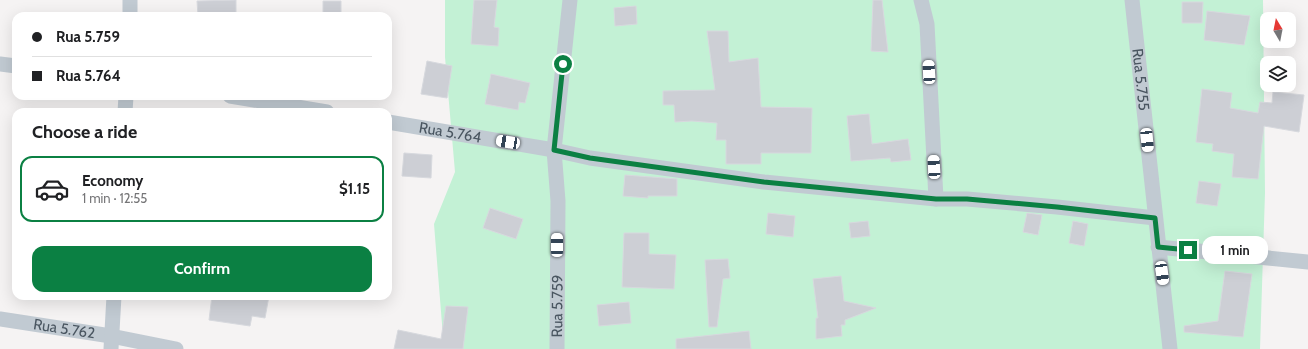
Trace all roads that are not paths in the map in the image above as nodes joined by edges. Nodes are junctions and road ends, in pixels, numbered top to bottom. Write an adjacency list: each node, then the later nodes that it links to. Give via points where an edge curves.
1 (130, 0): 5 (street)
2 (570, 0): 11 (street, Rua 5.759)
3 (921, 0): 12 (street, via 927,24)
4 (1132, 0): 13 (street, Rua 5.755)
5 (130, 12)
6 (0, 64): 7 (street)
7 (12, 66)
8 (254, 100): 9 (street)
9 (302, 108)
10 (392, 123): 11 (street, Rua 5.764)
11 (554, 150): 12 (street, Rua 5.764, via 590,158 764,182); 20 (street, Rua 5.759, via 558,201)
12 (936, 199): 13 (street, Rua 5.764, via 1042,205)
13 (1155, 218): 14 (street, Rua 5.755)
14 (1158, 247): 15 (street); 21 (street, Rua 5.755)
15 (1308, 262)
16 (114, 300): 18 (street)
17 (0, 319): 18 (street, Rua 5.762)
18 (111, 343): 19 (street, Rua 5.762)
19 (176, 349)
20 (557, 349)
21 (1170, 349)

